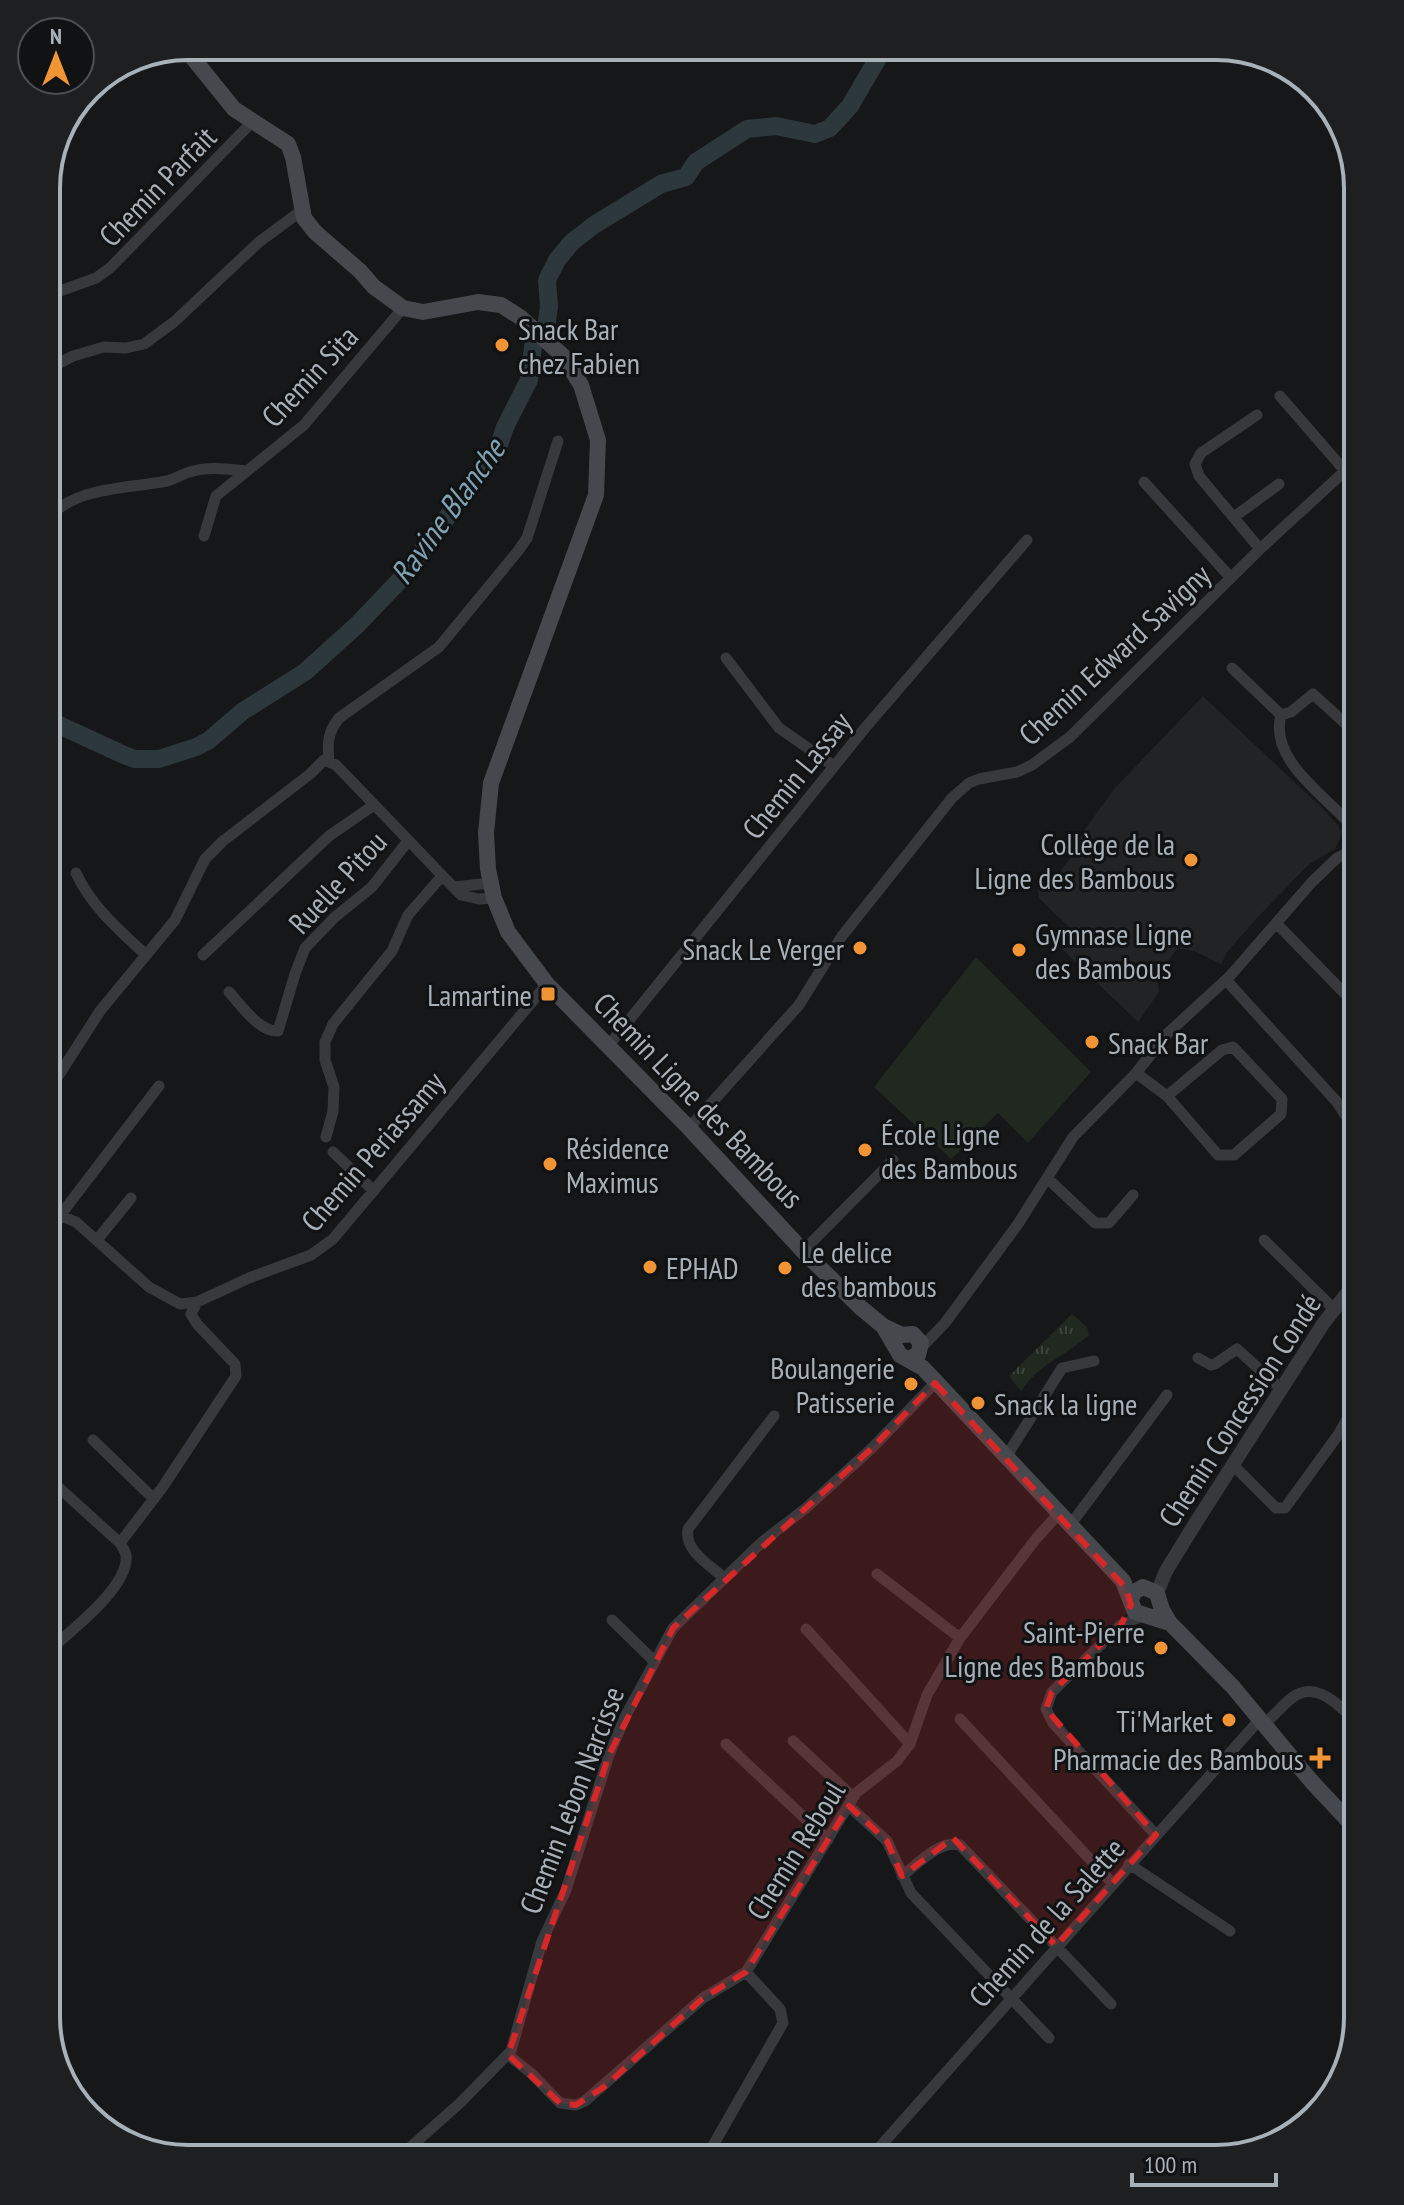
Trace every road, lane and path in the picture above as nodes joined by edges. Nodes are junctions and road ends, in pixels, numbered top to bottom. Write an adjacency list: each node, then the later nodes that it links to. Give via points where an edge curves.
1 (194, 60): 2 (main road, via 234,109)
2 (253, 121): 3 (main road, via 288,144); 4 (street, Chemin Parfait, via 110,268)
3 (301, 211): 5 (main road, via 315,232); 6 (street, via 144,344 104,347)
4 (60, 291)
5 (403, 308): 11 (street, Chemin Sita, via 310,418); 35 (main road, Chemin Ligne des Bambous, via 423,312 490,302 520,317 563,356 581,385 598,440 596,495 493,773 486,833)
6 (60, 363)
7 (1280, 396): 10 (street)
8 (1257, 415): 16 (street, via 1201,453 1195,464)
9 (558, 441): 25 (street, via 527,538 518,551 439,647 339,718 327,743)
10 (1344, 470)
11 (246, 471): 15 (street, via 193,470 169,480 86,495); 17 (street, Chemin Sita, via 216,496)
12 (1344, 472): 19 (street, Chemin Edward Savigny)
13 (1144, 482): 20 (street)
14 (1279, 484): 16 (street)
15 (60, 506)
16 (1234, 517): 19 (street)
17 (204, 536)
18 (1027, 540): 26 (street, Chemin Lassay)
19 (1260, 549): 20 (street, Chemin Edward Savigny)
20 (1231, 578): 49 (street, Chemin Edward Savigny, via 1058,746 1025,769 969,783 952,798 842,936 799,1005)
21 (726, 658): 26 (street, via 779,728)
22 (1232, 668): 23 (street)
23 (1281, 715): 24 (street, via 1313,694); 28 (street, via 1278,726 1289,760)
24 (1344, 722)
25 (332, 763): 27 (street); 37 (street, via 324,760 213,849 175,920)
26 (834, 766): 43 (street, Chemin Lassay)
27 (374, 805): 29 (street); 38 (street, via 329,836)
28 (1344, 818)
29 (408, 841): 34 (street); 41 (street, Ruelle Pitou, via 372,887 305,948 278,1031 265,1028)
30 (1344, 842): 32 (street)
31 (1344, 854): 32 (street)
32 (1337, 858): 36 (street)
33 (76, 873): 37 (street, via 97,908)
34 (442, 876): 35 (street, via 468,898); 50 (street, via 408,915 392,951 333,1024 325,1042 334,1087)
35 (492, 891): 40 (main road, Chemin Ligne des Bambous, via 508,932)
36 (1276, 923): 39 (street); 42 (street)
37 (145, 954): 44 (street)
38 (203, 955)
39 (1226, 980): 45 (street, via 1168,1033); 48 (street)
40 (547, 984): 43 (main road, Chemin Ligne des Bambous); 54 (street, Chemin Periassamy)
41 (229, 992)
42 (1344, 993)
43 (609, 1045): 49 (main road, Chemin Ligne des Bambous)
44 (60, 1073)
45 (1136, 1073): 47 (street); 53 (street, via 1073,1137)
46 (159, 1086): 57 (street)
47 (1167, 1096): 47 (street, via 1218,1155 1234,1155 1281,1114 1282,1099 1233,1047 1222,1050)
48 (1344, 1113)
49 (689, 1128): 61 (main road, Chemin Ligne des Bambous)
50 (326, 1137)
51 (333, 1152): 54 (street)
52 (893, 1160): 61 (street)
53 (1047, 1178): 55 (street, via 1103,1225); 65 (street, via 939,1328)
54 (374, 1191): 63 (street, Chemin Periassamy, via 323,1248)
55 (1133, 1195)
56 (131, 1198): 59 (street)
57 (60, 1214)
58 (60, 1218): 59 (street, via 76,1222)
59 (97, 1240): 63 (street, via 162,1296 180,1304)
60 (1264, 1240): 64 (street)
61 (803, 1251): 65 (main road, Chemin Ligne des Bambous)
62 (1344, 1296): 64 (street, Chemin Concession Condé)
63 (197, 1302): 77 (street, via 191,1314 235,1364 236,1376)
64 (1334, 1309): 69 (street, Chemin Concession Condé)
65 (912, 1349): 68 (main road, Chemin Ligne des Bambous)
66 (1198, 1358): 69 (street, via 1211,1365 1237,1349)
67 (1094, 1361): 74 (street, via 1062,1368)
68 (935, 1383): 74 (main road, Chemin Ligne des Bambous); 81 (street, Chemin Lebon Narcisse, via 871,1449)
69 (1281, 1389): 75 (street, Chemin Concession Condé)
70 (1167, 1395): 78 (street, Chemin Reboul)
71 (774, 1416): 81 (street, via 688,1529 690,1547)
72 (1344, 1424): 75 (street, via 1285,1508 1276,1508)
73 (93, 1440): 77 (street)
74 (1006, 1457): 78 (main road, Chemin Ligne des Bambous)
75 (1233, 1465): 82 (street, Chemin Concession Condé)
76 (60, 1489): 79 (street)
77 (154, 1499): 79 (street)
78 (1066, 1518): 82 (main road, Chemin Ligne des Bambous); 85 (street, Chemin Reboul, via 1035,1540)
79 (120, 1543): 86 (street, via 126,1555 123,1571 109,1595)
80 (877, 1574): 85 (street)
81 (724, 1578): 87 (street, Chemin Lebon Narcisse, via 678,1620)
82 (1145, 1601): 90 (main road); 96 (street, via 1052,1692 1046,1709)
83 (612, 1620): 87 (street)
84 (806, 1629): 93 (street)
85 (960, 1638): 93 (street, Chemin Reboul, via 927,1695)
86 (60, 1640)
87 (654, 1661): 107 (street, Chemin Lebon Narcisse, via 609,1755 563,1898 542,1941)
88 (1344, 1709): 90 (street, Chemin de la Salette, via 1310,1690)
89 (960, 1719): 100 (street)
90 (1263, 1721): 95 (main road); 96 (street, Chemin de la Salette)
91 (793, 1741): 94 (street)
92 (726, 1744): 97 (street)
93 (910, 1744): 94 (street, Chemin Reboul)
94 (851, 1802): 97 (street, Chemin Reboul); 99 (street, via 887,1841)
95 (1344, 1816)
96 (1156, 1835): 98 (street, Chemin de la Salette)
97 (828, 1840): 103 (street, Chemin Reboul)
98 (1129, 1864): 100 (street, Chemin de la Salette); 101 (street)
99 (902, 1876): 102 (street, via 944,1845 960,1845); 104 (street, via 911,1893)
100 (1112, 1883): 102 (street, Chemin de la Salette)
101 (1230, 1931)
102 (1056, 1946): 104 (street, Chemin de la Salette); 105 (street)
103 (746, 1972): 107 (street, Chemin Reboul, via 703,1998 604,2087 576,2105 560,2103); 109 (street, via 780,2009 783,2023)
104 (1011, 1997): 106 (street); 110 (street, Chemin de la Salette)
105 (1111, 2004)
106 (1049, 2038)
107 (508, 2055): 108 (street)
108 (412, 2145)
109 (713, 2145)
110 (881, 2145)

